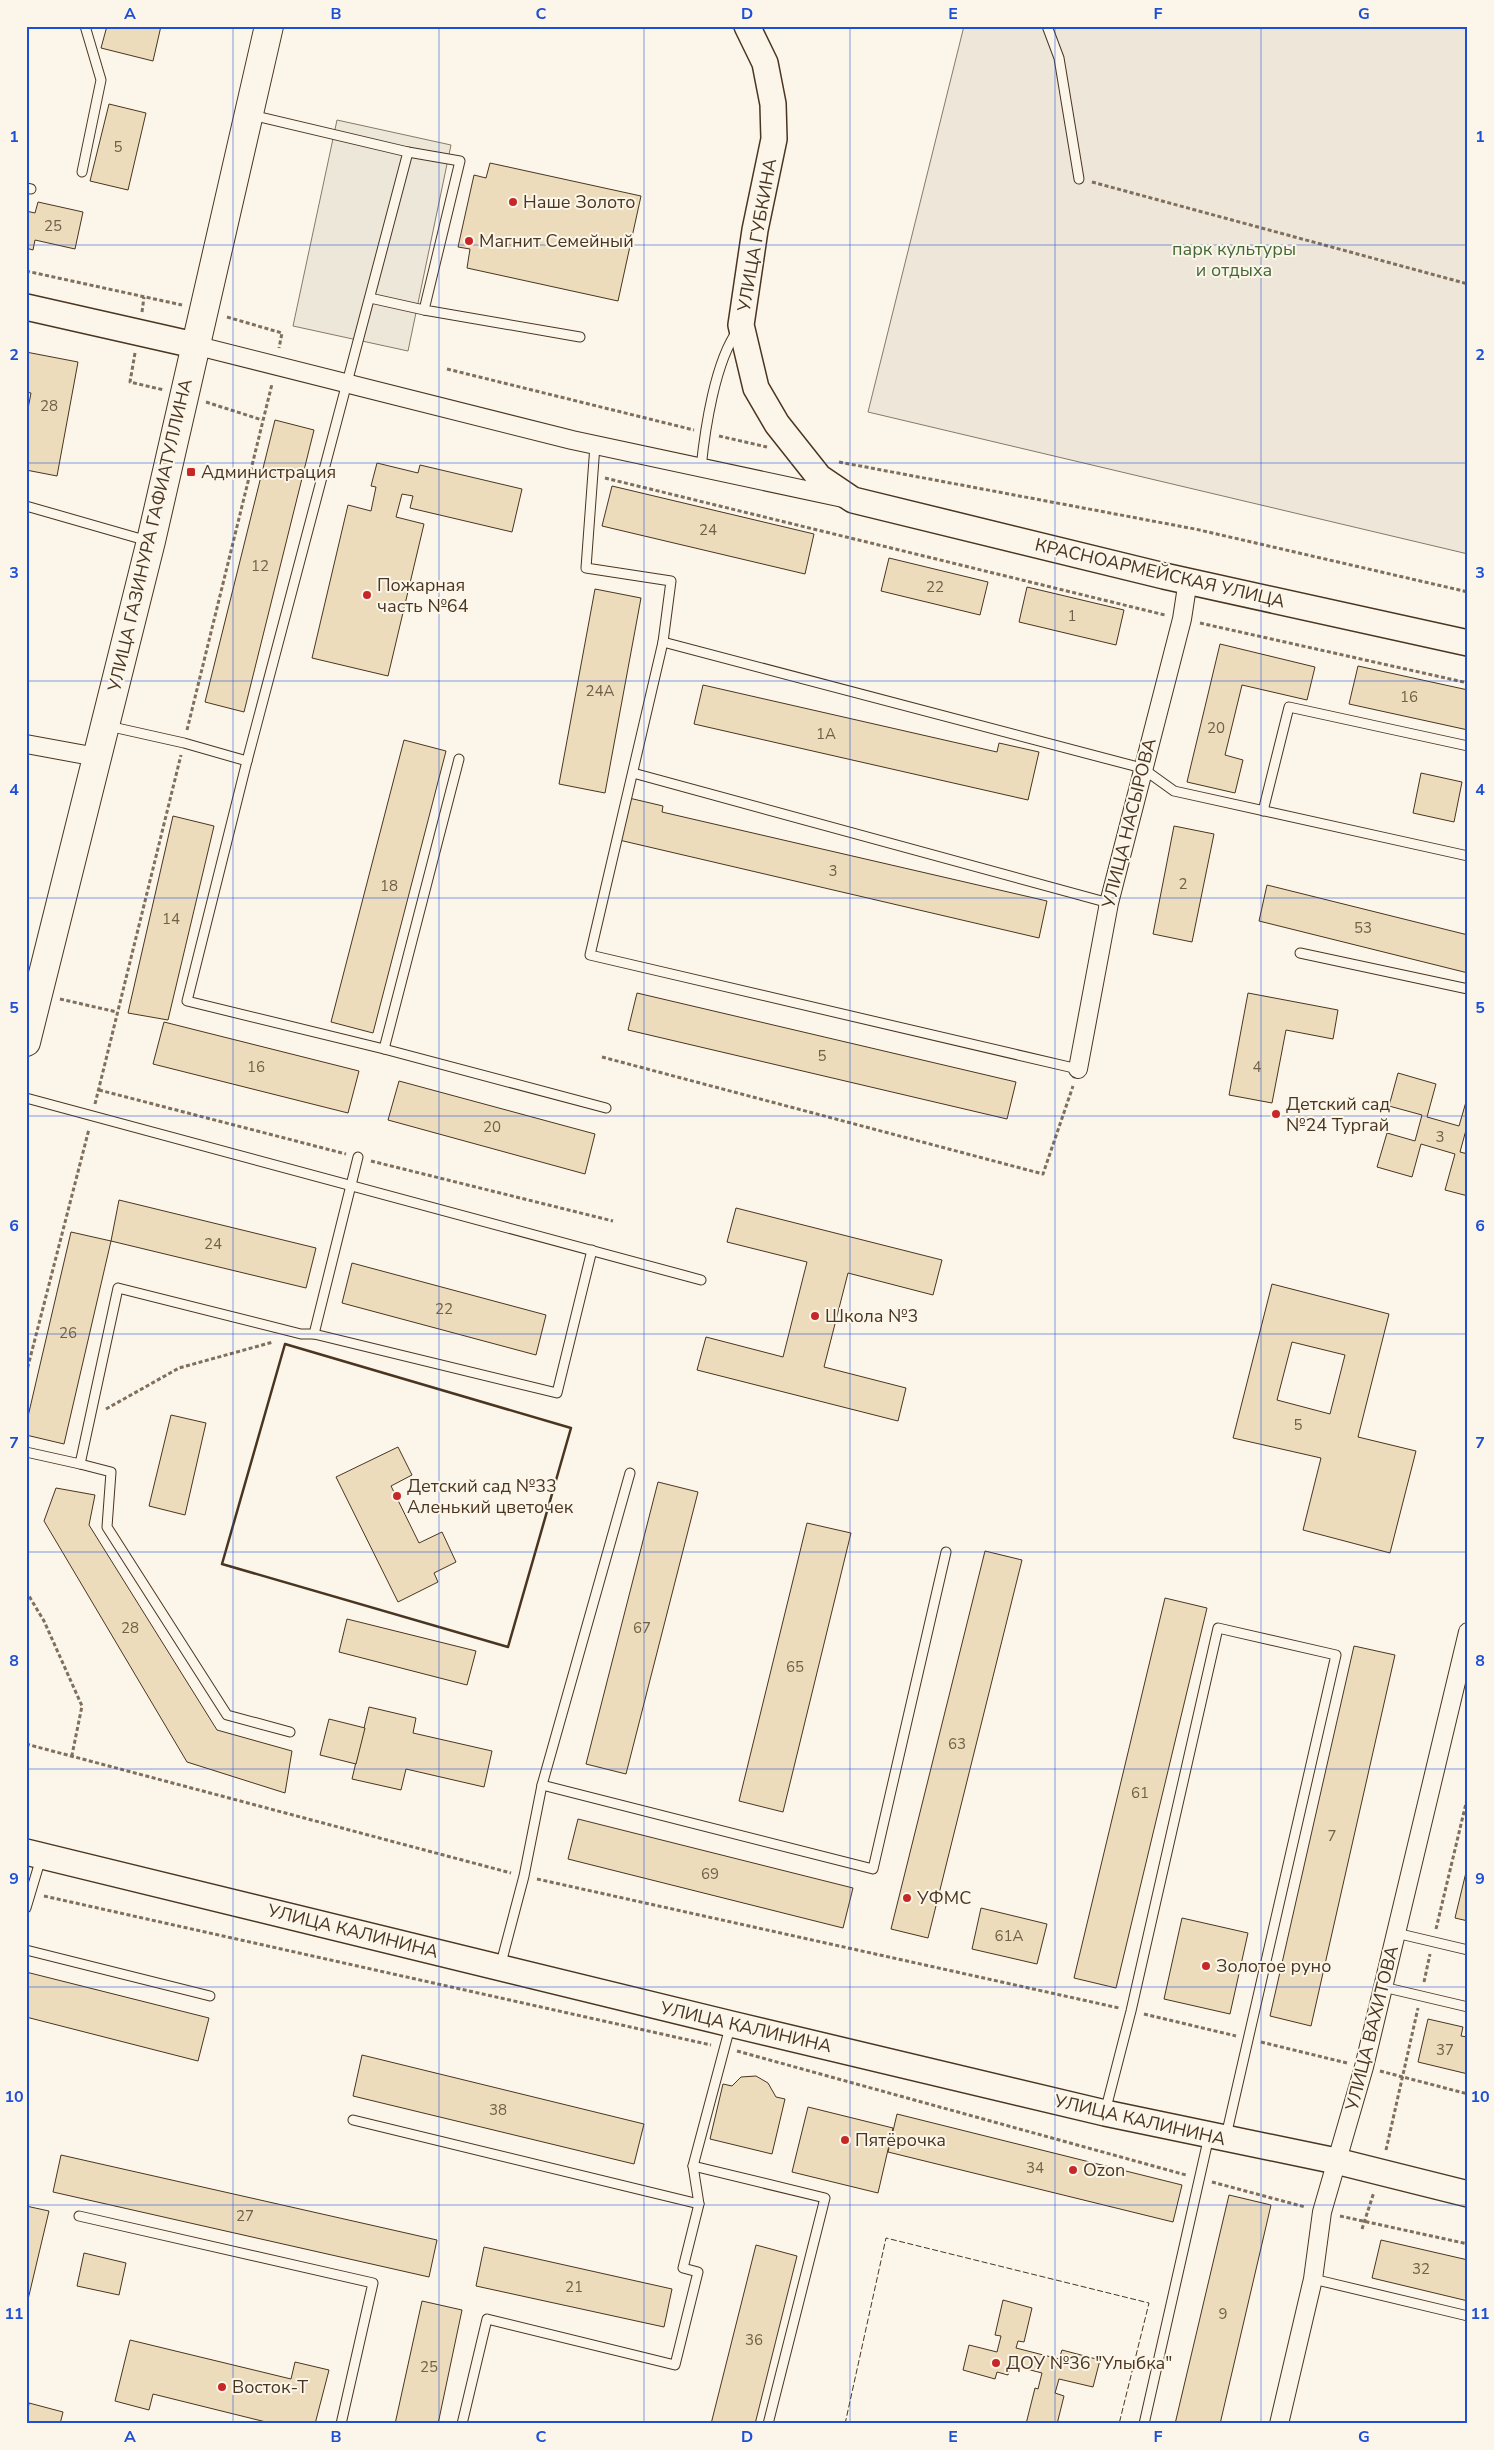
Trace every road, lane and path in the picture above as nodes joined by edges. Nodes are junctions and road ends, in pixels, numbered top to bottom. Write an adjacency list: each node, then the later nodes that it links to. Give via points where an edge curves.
1 (85, 26): 7 (lane, via 101,80)
2 (269, 26): 5 (main road, УЛИЦА ГАЗИНУРА ГАФИАТУЛЛИНА)
3 (747, 26): 15 (street, УЛИЦА ГУБКИНА, via 765,63 773,104 774,139 755,230)
4 (1046, 26): 8 (lane, via 1059,58)
5 (249, 115): 6 (lane); 13 (main road, УЛИЦА ГАЗИНУРА ГАФИАТУЛЛИНА)
6 (408, 152): 11 (lane); 14 (lane, via 460,161)
7 (82, 172)
8 (1079, 178): 10 (path)
9 (26, 270): 13 (path)
10 (1468, 284)
11 (370, 298): 14 (lane); 20 (lane)
12 (26, 307): 17 (street)
13 (204, 310): 17 (main road, УЛИЦА ГАЗИНУРА ГАФИАТУЛЛИНА); 18 (path, via 282,333)
14 (424, 310): 16 (lane)
15 (742, 325): 21 (lane, via 728,344); 23 (street, УЛИЦА ГУБКИНА, via 756,388)
16 (580, 337)
17 (194, 344): 18 (street); 29 (main road, УЛИЦА ГАЗИНУРА ГАФИАТУЛЛИНА)
18 (276, 365): 20 (street); 37 (path)
19 (447, 370): 21 (path)
20 (347, 381): 22 (street); 42 (lane)
21 (705, 433): 23 (path); 25 (lane)
22 (595, 445): 25 (street); 26 (lane)
23 (800, 455): 27 (street, УЛИЦА ГУБКИНА, via 819,477)
24 (838, 462): 31 (path, via 1196,529)
25 (701, 468): 27 (street)
26 (591, 474): 32 (path); 33 (lane, via 586,568 671,581)
27 (853, 500): 30 (street, КРАСНОАРМЕЙСКАЯ УЛИЦА)
28 (26, 506): 29 (lane)
29 (151, 542): 36 (main road, УЛИЦА ГАЗИНУРА ГАФИАТУЛЛИНА)
30 (1188, 580): 32 (street, УЛИЦА НАСЫРОВА); 34 (street, КРАСНОАРМЕЙСКАЯ УЛИЦА)
31 (1468, 592)
32 (1182, 619): 35 (path); 43 (street, УЛИЦА НАСЫРОВА)
33 (663, 642): 43 (lane); 44 (lane)
34 (1468, 643)
35 (1468, 683)
36 (105, 725): 37 (lane); 40 (main road, УЛИЦА ГАЗИНУРА ГАФИАТУЛЛИНА)
37 (184, 743): 42 (lane); 51 (path)
38 (26, 744): 40 (street)
39 (1468, 746): 45 (lane, via 1289,707)
40 (97, 757): 50 (main road, УЛИЦА ГАЗИНУРА ГАФИАТУЛЛИНА)
41 (459, 760): 53 (lane)
42 (247, 761): 53 (lane, via 188,1002)
43 (1142, 768): 45 (lane, via 1174,791); 47 (street, УЛИЦА НАСЫРОВА)
44 (633, 772): 47 (lane); 55 (lane, via 590,955)
45 (1263, 811): 46 (lane)
46 (1468, 856)
47 (1109, 903): 55 (street, УЛИЦА НАСЫРОВА)
48 (1300, 953): 49 (lane)
49 (1468, 989)
50 (37, 994): 51 (path); 52 (main road, УЛИЦА ГАЗИНУРА ГАФИАТУЛЛИНА)
51 (118, 1012): 56 (path)
52 (26, 1042)
53 (384, 1049): 58 (lane)
54 (602, 1057): 55 (path, via 1043,1174)
55 (1078, 1069)
56 (99, 1090): 59 (path); 60 (path)
57 (26, 1098): 59 (lane)
58 (606, 1108)
59 (92, 1115): 61 (lane); 67 (path)
60 (358, 1158): 61 (lane); 62 (path)
61 (351, 1185): 63 (lane); 66 (lane)
62 (613, 1221)
63 (592, 1250): 64 (lane); 66 (lane, via 557,1393)
64 (701, 1280)
65 (301, 1334): 66 (lane); 68 (path, via 178,1368); 68 (lane, via 118,1288)
66 (314, 1334)
67 (26, 1374)
68 (90, 1418): 70 (lane)
69 (26, 1452): 70 (lane)
70 (80, 1464): 75 (lane, via 111,1472 107,1528 227,1715)
71 (630, 1472): 78 (lane)
72 (946, 1552): 78 (lane, via 873,1869)
73 (26, 1591): 77 (path, via 44,1621 82,1706)
74 (1468, 1632): 84 (street, УЛИЦА ВАХИТОВА)
75 (290, 1732)
76 (26, 1744): 77 (path)
77 (72, 1755): 81 (path)
78 (542, 1785): 81 (lane)
79 (1468, 1795): 85 (path)
80 (34, 1854): 82 (lane); 88 (street, УЛИЦА КАЛИНИНА)
81 (524, 1876): 88 (lane); 93 (path)
82 (31, 1893): 83 (lane); 96 (path)
83 (26, 1908)
84 (1396, 1933): 85 (lane); 89 (street, УЛИЦА ВАХИТОВА)
85 (1433, 1942): 87 (lane); 91 (path)
86 (26, 1950): 90 (lane)
87 (1468, 1950)
88 (500, 1967): 94 (street, УЛИЦА КАЛИНИНА)
89 (1383, 1987): 91 (lane); 97 (street, УЛИЦА ВАХИТОВА)
90 (210, 1996)
91 (1420, 1996): 92 (lane); 98 (path)
92 (1468, 2007)
93 (1131, 2011): 95 (path); 95 (lane, via 1218,1628 1336,1656); 100 (lane)
94 (731, 2024): 96 (lane); 100 (street, УЛИЦА КАЛИНИНА)
95 (1249, 2039): 97 (path); 102 (lane)
96 (724, 2048): 104 (lane); 106 (path)
97 (1364, 2067): 98 (path); 103 (street, УЛИЦА ВАХИТОВА)
98 (1401, 2076): 99 (path); 105 (path)
99 (1468, 2094)
100 (1105, 2113): 102 (street, УЛИЦА КАЛИНИНА)
101 (353, 2120): 108 (lane)
102 (1218, 2137): 103 (street, УЛИЦА КАЛИНИНА); 106 (lane)
103 (1336, 2161): 105 (street, УЛИЦА КАЛИНИНА); 109 (street, УЛИЦА ВАХИТОВА)
104 (693, 2166): 108 (lane); 118 (lane, via 824,2198)
105 (1381, 2173): 107 (street, УЛИЦА КАЛИНИНА); 111 (path)
106 (1199, 2178): 109 (path); 119 (lane)
107 (1468, 2194)
108 (699, 2204): 117 (lane, via 683,2268 698,2272 675,2364 487,2318)
109 (1322, 2212): 111 (path); 114 (street, УЛИЦА ВАХИТОВА)
110 (79, 2216): 116 (lane, via 373,2283)
111 (1364, 2222): 112 (path); 113 (path)
112 (1362, 2229)
113 (1468, 2244)
114 (1313, 2279): 115 (lane); 120 (street, УЛИЦА ВАХИТОВА)
115 (1468, 2316)
116 (341, 2424)
117 (462, 2424)
118 (768, 2424)
119 (1144, 2424)
120 (1278, 2424)

